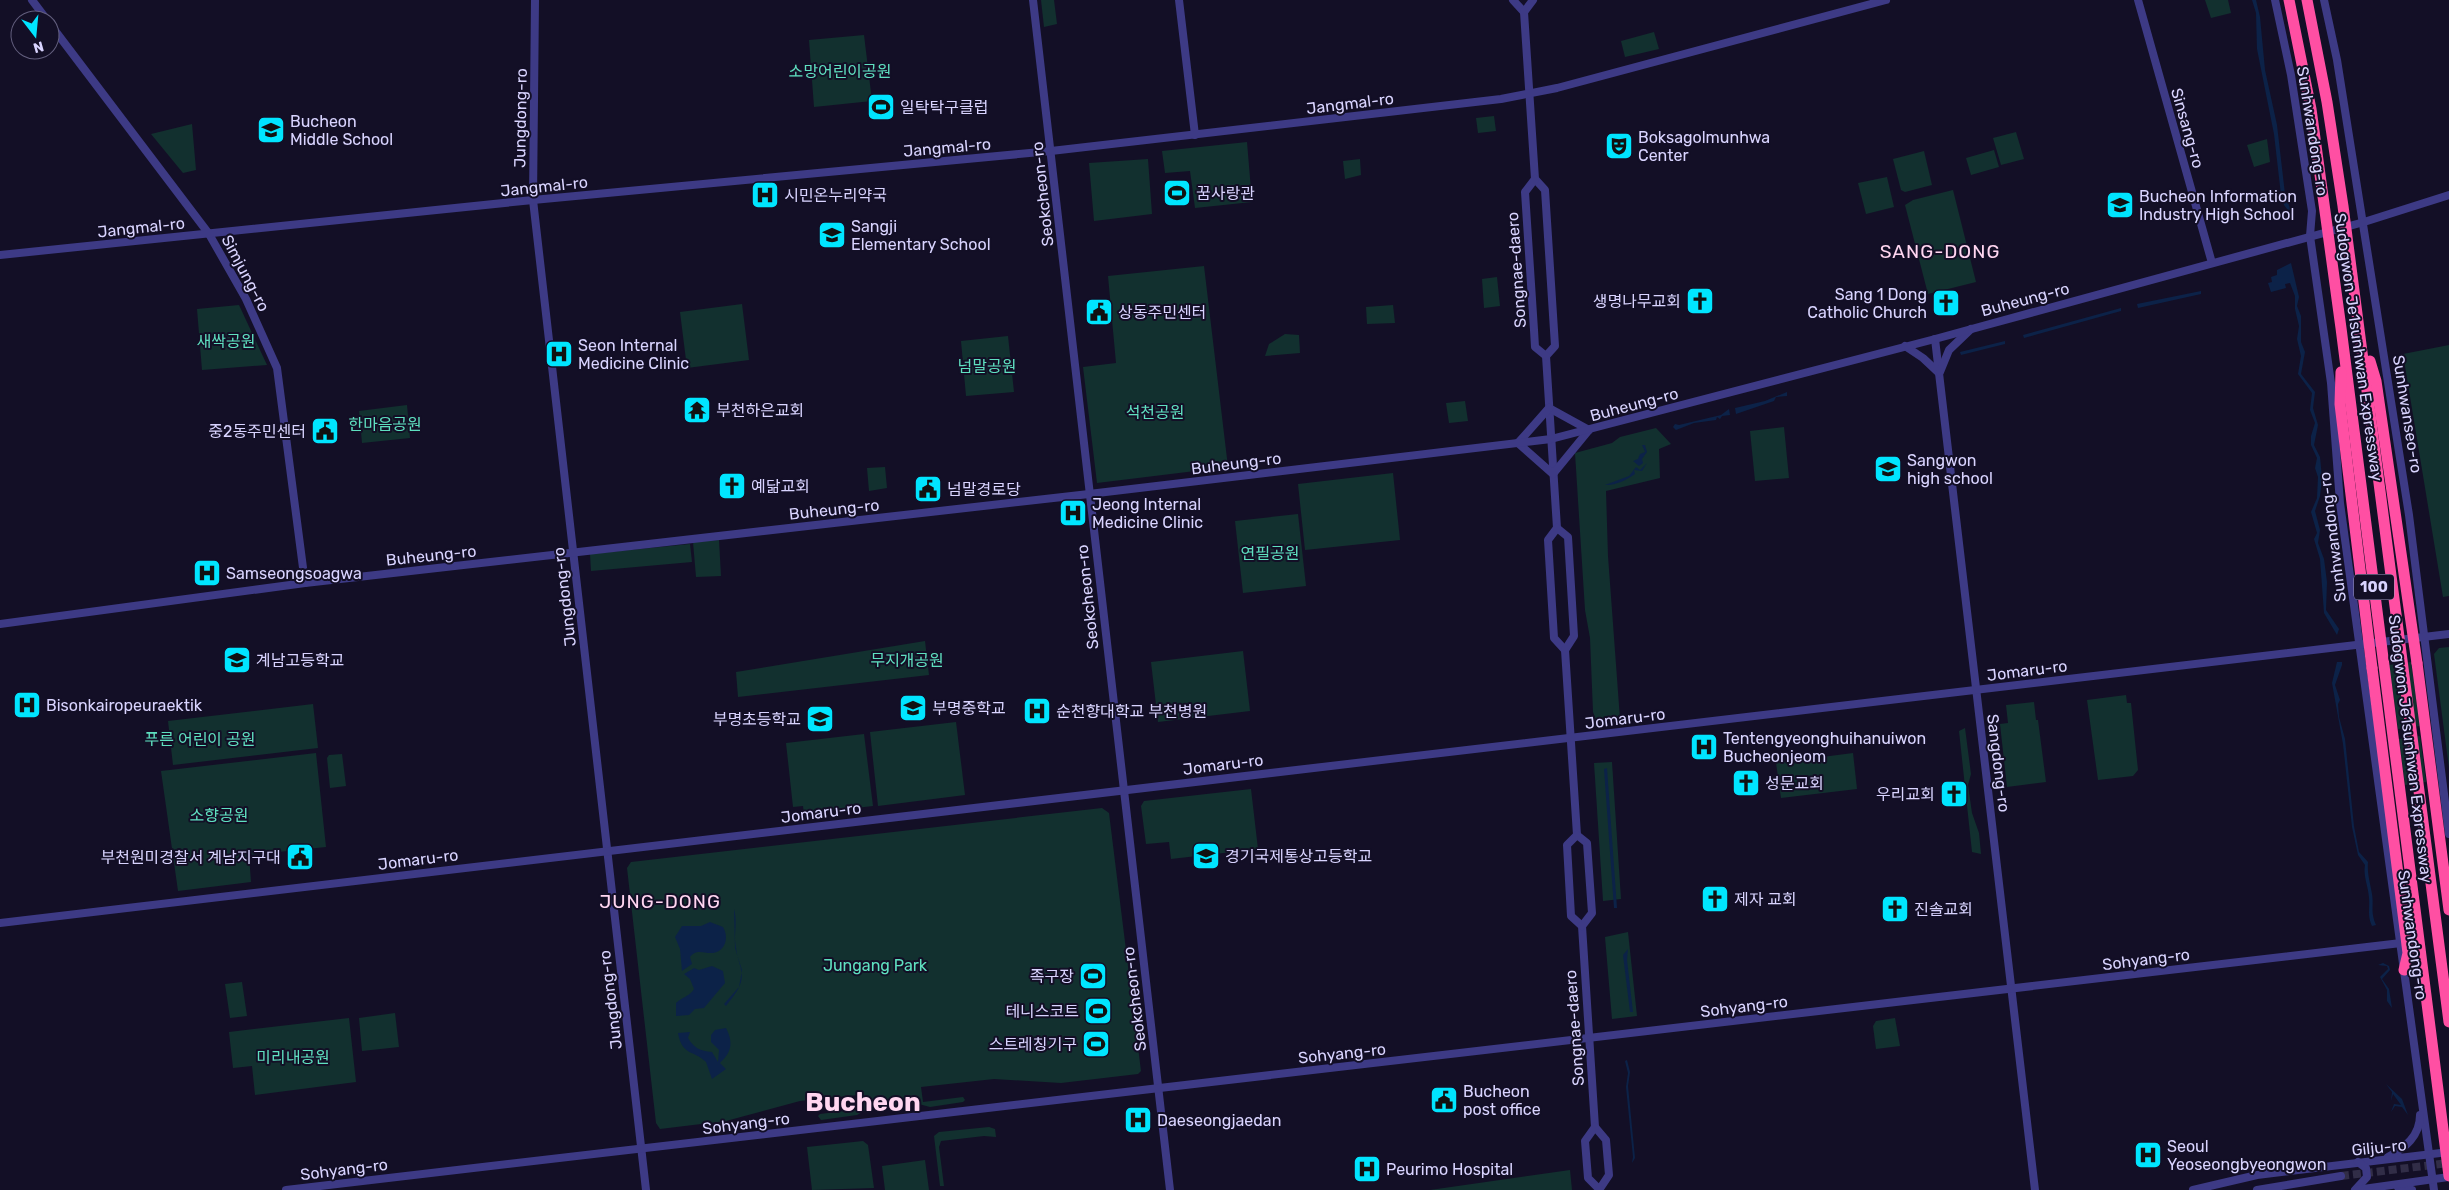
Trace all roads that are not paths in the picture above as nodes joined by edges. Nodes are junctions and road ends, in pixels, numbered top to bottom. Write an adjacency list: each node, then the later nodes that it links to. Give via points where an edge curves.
1 (535, 0): 19 (street, Jungdong-ro)
2 (1033, 0): 16 (street, Seokcheon-ro)
3 (1179, 0): 15 (street)
4 (1513, 0): 12 (street)
5 (1533, 0): 12 (street)
6 (1886, 0): 14 (street, Jangmal-ro)
7 (2138, 0): 24 (street, Sinsang-ro)
8 (2275, 0): 22 (street, Sunhwandong-ro, via 2312,211)
9 (2289, 0): 27 (highway, Sudogwon Je1sunhwan Expressway / 100, bridge, via 2311,109)
10 (2307, 0): 25 (highway, Sudogwon Je1sunhwan Expressway / 100, bridge, via 2327,102)
11 (2324, 0): 20 (street, Sunhwanseo-ro)
12 (1524, 12): 14 (street, Songnae-daero)
13 (60, 37): 21 (street, Simjung-ro)
14 (1529, 94): 15 (street, Jangmal-ro); 17 (street, Songnae-daero)
15 (1195, 135): 16 (street, Jangmal-ro)
16 (1051, 151): 19 (street, Jangmal-ro); 37 (street, Seokcheon-ro)
17 (1535, 179): 30 (street, Songnae-daero, via 1545,190 1556,346); 30 (street, Songnae-daero, via 1525,192 1534,338 1535,347)
18 (2449, 195): 20 (street, Buheung-ro)
19 (533, 200): 21 (street, Jangmal-ro); 39 (street, Jungdong-ro)
20 (2364, 222): 22 (street, Buheung-ro); 43 (street, Sunhwanseo-ro, via 2410,516)
21 (209, 234): 23 (street, Jangmal-ro); 40 (street, Simjung-ro, via 246,299 277,368)
22 (2310, 236): 24 (street, Buheung-ro); 44 (street, Sunhwandong-ro, via 2331,383 2340,503)
23 (0, 255)
24 (2212, 263): 26 (street, Buheung-ro)
25 (2360, 323): 52 (highway, bridge, via 2376,381 2410,604); 58 (highway, Sudogwon Je1sunhwan Expressway / 100, bridge)
26 (1972, 328): 28 (street, Buheung-ro); 31 (street, via 1949,350)
27 (2341, 328): 56 (highway, bridge, via 2340,404 2408,953); 69 (highway, Sudogwon Je1sunhwan Expressway / 100, bridge)
28 (1935, 339): 29 (street, Buheung-ro); 31 (street, Sangdong-ro)
29 (1905, 346): 31 (street); 33 (street, Buheung-ro)
30 (1546, 356): 32 (street, Songnae-daero)
31 (1939, 373): 46 (street, Sangdong-ro)
32 (1549, 408): 33 (street); 34 (street, Songnae-daero); 35 (street)
33 (1589, 430): 34 (street, Buheung-ro); 36 (street)
34 (1551, 439): 35 (street, Buheung-ro); 36 (street, Songnae-daero)
35 (1518, 443): 36 (street); 37 (street, Buheung-ro)
36 (1553, 474): 38 (street, Songnae-daero)
37 (1089, 494): 39 (street, Buheung-ro); 48 (street, Seokcheon-ro)
38 (1556, 528): 45 (street, Songnae-daero, via 1548,540 1554,638); 45 (street, Songnae-daero, via 1568,537 1574,636)
39 (572, 554): 40 (street, Buheung-ro); 51 (street, Jungdong-ro)
40 (305, 584): 41 (street, Buheung-ro)
41 (0, 624)
42 (2449, 634): 43 (street, Jomaru-ro)
43 (2424, 637): 44 (street, Jomaru-ro); 50 (street, Sunhwanseo-ro)
44 (2360, 645): 46 (street, Jomaru-ro); 55 (street, Sunhwandong-ro)
45 (1565, 650): 47 (street, Songnae-daero)
46 (1976, 690): 47 (street, Jomaru-ro); 57 (street, Sangdong-ro)
47 (1571, 738): 48 (street, Jomaru-ro); 49 (street, Songnae-daero)
48 (1123, 790): 51 (street, Jomaru-ro); 60 (street, Seokcheon-ro)
49 (1577, 834): 54 (street, Songnae-daero, via 1587,843 1592,914); 54 (street, Songnae-daero, via 1567,845 1571,916)
50 (2449, 834)
51 (607, 850): 53 (street, Jomaru-ro); 63 (street, Jungdong-ro)
52 (2449, 910)
53 (0, 923)
54 (1582, 926): 59 (street, Songnae-daero)
55 (2401, 943): 56 (street, Sunhwandong-ro); 57 (street, Sohyang-ro)
56 (2404, 970): 61 (street, Sunhwandong-ro)
57 (2012, 988): 59 (street, Sohyang-ro); 76 (street, Sangdong-ro)
58 (2449, 1022)
59 (1589, 1038): 60 (street, Sohyang-ro); 62 (street, Songnae-daero)
60 (1158, 1088): 63 (street, Sohyang-ro); 75 (street, Seokcheon-ro)
61 (2420, 1091): 65 (street, Sunhwandong-ro); 66 (street, via 2420,1123 2414,1137 2402,1149)
62 (1595, 1127): 72 (street, Songnae-daero, via 1606,1140 1608,1176); 72 (street, Songnae-daero, via 1586,1141 1586,1150 1588,1178)
63 (641, 1149): 73 (street, Sohyang-ro); 74 (street, Jungdong-ro)
64 (2449, 1152): 65 (street, Gilju-ro)
65 (2429, 1155): 66 (street, Gilju-ro); 70 (street, Sunhwandong-ro)
66 (2384, 1159): 67 (street, Gilju-ro)
67 (2358, 1162): 77 (street, Gilju-ro, via 2257,1174); 79 (street, via 2366,1168 2367,1177)
68 (2341, 1176): 78 (street, Gilju-ro)
69 (2449, 1177): 70 (street)
70 (2432, 1179): 71 (street); 81 (street, Sunhwandong-ro)
71 (2388, 1186): 79 (street); 80 (street)
72 (1599, 1189)
73 (286, 1190)
74 (646, 1190)
75 (1170, 1190)
76 (2036, 1190)
77 (2193, 1190)
78 (2257, 1190)
79 (2356, 1190)
80 (2412, 1190)
81 (2434, 1190)

